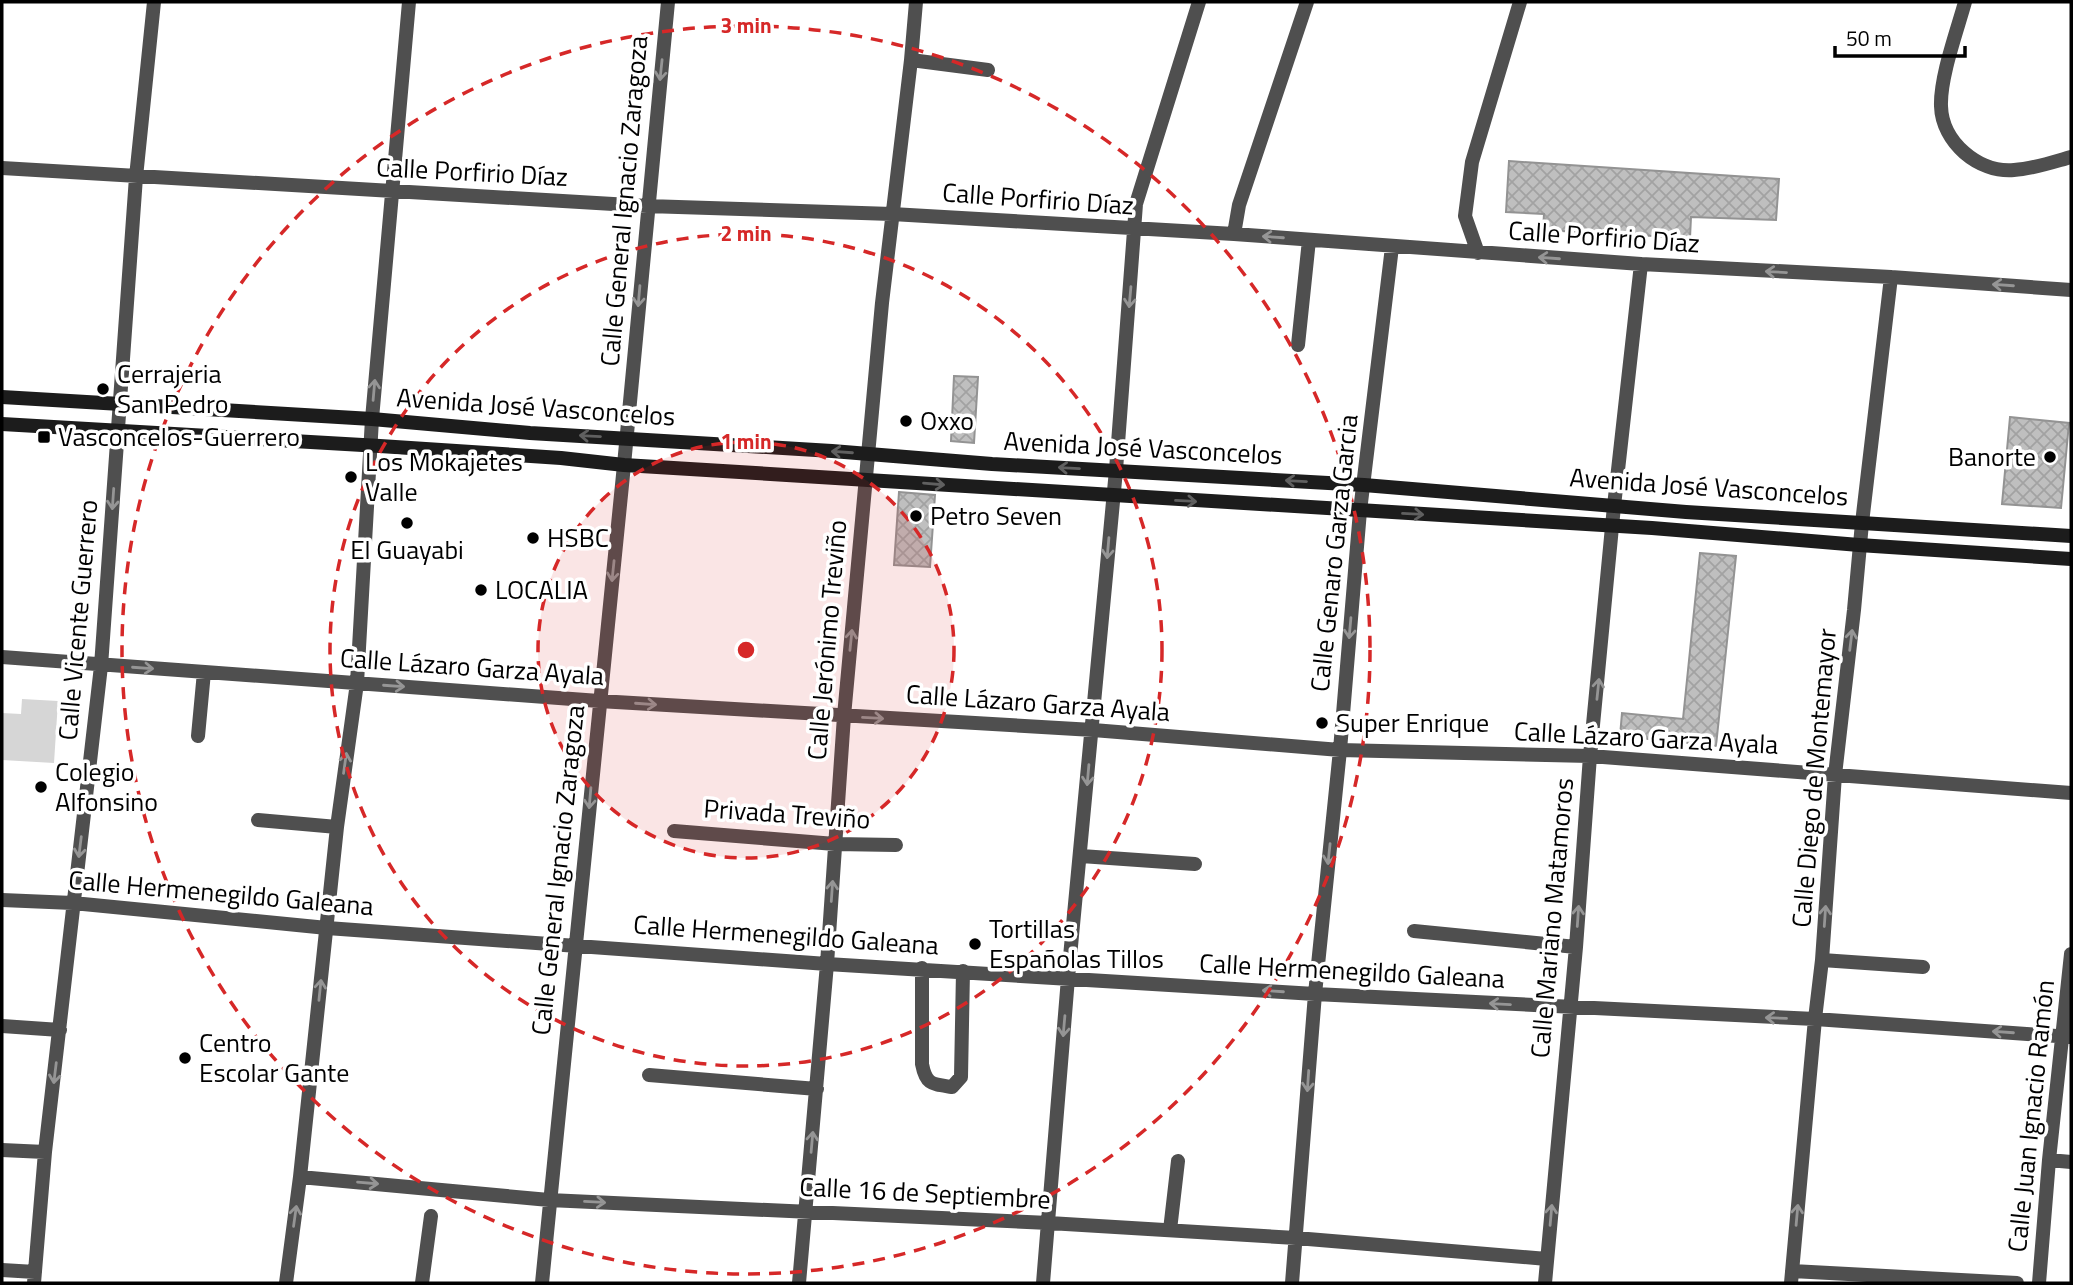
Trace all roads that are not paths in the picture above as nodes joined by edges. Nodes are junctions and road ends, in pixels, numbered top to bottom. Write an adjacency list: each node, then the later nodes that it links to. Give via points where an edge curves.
1 (154, 2): 13 (street, Calle Vicente Guerrero)
2 (409, 2): 14 (street)
3 (668, 2): 15 (street, Calle General Ignacio Zaragoza, one-way to 15)
4 (916, 2): 9 (street, Calle Jerónimo Treviño)
5 (1199, 2): 17 (street, via 1136,204)
6 (1307, 2): 18 (street, via 1239,205)
7 (1520, 2): 21 (street, via 1472,162 1465,216)
8 (1965, 2): 11 (street, via 1941,106 1953,144 1991,167 2012,171)
9 (911, 60): 10 (street); 16 (street, Calle Jerónimo Treviño)
10 (988, 71)
11 (2071, 157)
12 (2, 168): 13 (street, Calle Porfirio Díaz)
13 (135, 177): 14 (street, Calle Porfirio Díaz); 27 (street, Calle Vicente Guerrero)
14 (392, 192): 15 (street, Calle Porfirio Díaz); 28 (street, one-way to 14)
15 (647, 206): 16 (street, Calle Porfirio Díaz); 31 (street, Calle General Ignacio Zaragoza, one-way to 31)
16 (892, 214): 17 (street, Calle Porfirio Díaz); 33 (street, Calle Jerónimo Treviño)
17 (1136, 229): 18 (street, Calle Porfirio Díaz); 35 (street, one-way to 35)
18 (1234, 234): 19 (street, Calle Porfirio Díaz, one-way to 18)
19 (1309, 240): 20 (street, Calle Porfirio Díaz); 25 (street)
20 (1392, 247): 21 (street, Calle Porfirio Díaz); 37 (street, Calle Genaro Garza Garcia)
21 (1478, 253): 22 (street, Calle Porfirio Díaz, one-way to 21)
22 (1641, 264): 23 (street, Calle Porfirio Díaz, one-way to 22); 39 (street, Calle Mariano Matamoros)
23 (1891, 277): 24 (street, Calle Porfirio Díaz, one-way to 23); 41 (street, Calle Diego de Montemayor)
24 (2071, 289)
25 (1298, 345)
26 (2, 397): 27 (main road, Avenida José Vasconcelos)
27 (121, 403): 28 (main road, Avenida José Vasconcelos); 30 (street, Calle Vicente Guerrero)
28 (372, 419): 31 (main road, Avenida José Vasconcelos, one-way to 28); 32 (street)
29 (2, 424): 30 (main road, Avenida José Vasconcelos)
30 (118, 431): 32 (main road, Avenida José Vasconcelos); 47 (street, Calle Vicente Guerrero, one-way to 47)
31 (626, 438): 33 (main road, Avenida José Vasconcelos, one-way to 31); 34 (street, Calle General Ignacio Zaragoza)
32 (371, 447): 34 (main road, Avenida José Vasconcelos); 49 (street)
33 (868, 454): 35 (main road, Avenida José Vasconcelos, one-way to 33); 36 (street, Calle Jerónimo Treviño)
34 (624, 465): 36 (main road, Avenida José Vasconcelos); 50 (street, Calle General Ignacio Zaragoza, one-way to 50)
35 (1116, 470): 37 (main road, Avenida José Vasconcelos, one-way to 35); 38 (street)
36 (866, 480): 38 (main road, Avenida José Vasconcelos, one-way to 38); 51 (street, Calle Jerónimo Treviño, one-way to 36)
37 (1364, 485): 39 (main road, Avenida José Vasconcelos); 40 (street, Calle Genaro Garza Garcia)
38 (1113, 497): 40 (main road, Avenida José Vasconcelos, one-way to 40); 52 (street, one-way to 52)
39 (1614, 506): 41 (main road, Avenida José Vasconcelos); 42 (street, Calle Mariano Matamoros)
40 (1360, 511): 42 (main road, Avenida José Vasconcelos, one-way to 42); 54 (street, Calle Genaro Garza Garcia, one-way to 54)
41 (1861, 523): 43 (main road, Avenida José Vasconcelos); 44 (street, Calle Diego de Montemayor)
42 (1612, 526): 44 (main road, Avenida José Vasconcelos); 55 (street, Calle Mariano Matamoros, one-way to 42)
43 (2071, 536)
44 (1860, 545): 45 (main road, Avenida José Vasconcelos); 56 (street, Calle Diego de Montemayor, one-way to 44)
45 (2071, 559)
46 (2, 657): 47 (street, Calle Lázaro Garza Ayala)
47 (101, 666): 48 (street, Calle Lázaro Garza Ayala, one-way to 48); 66 (street, Calle Vicente Guerrero, one-way to 66)
48 (204, 672): 49 (street, Calle Lázaro Garza Ayala); 53 (street)
49 (356, 683): 50 (street, Calle Lázaro Garza Ayala, one-way to 50); 59 (street, one-way to 49)
50 (599, 701): 51 (street, Calle Lázaro Garza Ayala, one-way to 51); 69 (street, Calle General Ignacio Zaragoza, one-way to 69)
51 (844, 716): 52 (street, Calle Lázaro Garza Ayala, one-way to 52); 61 (street, Calle Jerónimo Treviño)
52 (1093, 730): 54 (street, Calle Lázaro Garza Ayala); 63 (street, one-way to 63)
53 (198, 736)
54 (1340, 750): 55 (street, Calle Lázaro Garza Ayala); 78 (street, Calle Genaro Garza Garcia, one-way to 78)
55 (1590, 756): 56 (street, Calle Lázaro Garza Ayala); 70 (street, Calle Mariano Matamoros, one-way to 55)
56 (1835, 775): 57 (street, Calle Lázaro Garza Ayala); 72 (street, Calle Diego de Montemayor, one-way to 56)
57 (2071, 793)
58 (258, 820): 59 (street)
59 (337, 827): 67 (street)
60 (674, 831): 61 (street, Privada Treviño)
61 (835, 844): 62 (street, Privada Treviño); 73 (street, Calle Jerónimo Treviño, one-way to 61)
62 (896, 845)
63 (1081, 856): 64 (street); 77 (street)
64 (1195, 864)
65 (2, 900): 66 (street, Calle Hermenegildo Galeana)
66 (73, 903): 67 (street, Calle Hermenegildo Galeana); 82 (street, Calle Vicente Guerrero)
67 (327, 928): 69 (street, Calle Hermenegildo Galeana); 91 (street, one-way to 67)
68 (1414, 932): 70 (street)
69 (577, 947): 73 (street, Calle Hermenegildo Galeana); 92 (street, Calle General Ignacio Zaragoza)
70 (1576, 947): 79 (street, Calle Mariano Matamoros)
71 (2071, 954): 83 (street, Calle Juan Ignacio Ramón)
72 (1822, 960): 74 (street); 80 (street, Calle Diego de Montemayor)
73 (827, 964): 75 (street, Calle Hermenegildo Galeana); 85 (street, Calle Jerónimo Treviño)
74 (1923, 967)
75 (922, 968): 76 (street, Calle Hermenegildo Galeana); 76 (street, via 925,1077 931,1084 952,1087 961,1077)
76 (963, 971): 77 (street, Calle Hermenegildo Galeana)
77 (1068, 978): 78 (street, Calle Hermenegildo Galeana, one-way to 77); 95 (street, one-way to 95)
78 (1315, 994): 79 (street, Calle Hermenegildo Galeana, one-way to 78); 97 (street, Calle Genaro Garza Garcia, one-way to 97)
79 (1569, 1008): 80 (street, Calle Hermenegildo Galeana, one-way to 79); 98 (street, Calle Mariano Matamoros, one-way to 79)
80 (1815, 1020): 83 (street, Calle Hermenegildo Galeana, one-way to 80); 100 (street, Calle Diego de Montemayor, one-way to 80)
81 (2, 1026): 82 (street)
82 (60, 1030): 87 (street, Calle Vicente Guerrero, one-way to 87)
83 (2066, 1037): 88 (street, Calle Juan Ignacio Ramón)
84 (649, 1074): 85 (street)
85 (817, 1089): 93 (street, Calle Jerónimo Treviño, one-way to 85)
86 (2, 1150): 87 (street)
87 (45, 1152): 101 (street, Calle Vicente Guerrero)
88 (2049, 1160): 90 (street); 110 (street, Calle Juan Ignacio Ramón)
89 (1178, 1161): 96 (street)
90 (2071, 1162)
91 (300, 1177): 92 (street, Calle 16 de Septiembre, one-way to 92); 102 (street, one-way to 91)
92 (549, 1200): 93 (street, Calle 16 de Septiembre, one-way to 93); 104 (street, Calle General Ignacio Zaragoza)
93 (806, 1212): 95 (street, Calle 16 de Septiembre); 105 (street, Calle Jerónimo Treviño)
94 (431, 1216): 103 (street)
95 (1049, 1223): 96 (street, Calle 16 de Septiembre); 106 (street)
96 (1170, 1230): 97 (street, Calle 16 de Septiembre)
97 (1296, 1238): 98 (street, Calle 16 de Septiembre); 107 (street, Calle Genaro Garza Garcia)
98 (1547, 1259): 108 (street, Calle Mariano Matamoros)
99 (2, 1270): 101 (street)
100 (1792, 1277): 109 (street)
101 (34, 1278)
102 (286, 1283)
103 (422, 1283)
104 (542, 1283)
105 (799, 1283)
106 (1043, 1283)
107 (1292, 1283)
108 (1545, 1283)
109 (2017, 1283)
110 (2039, 1283)

